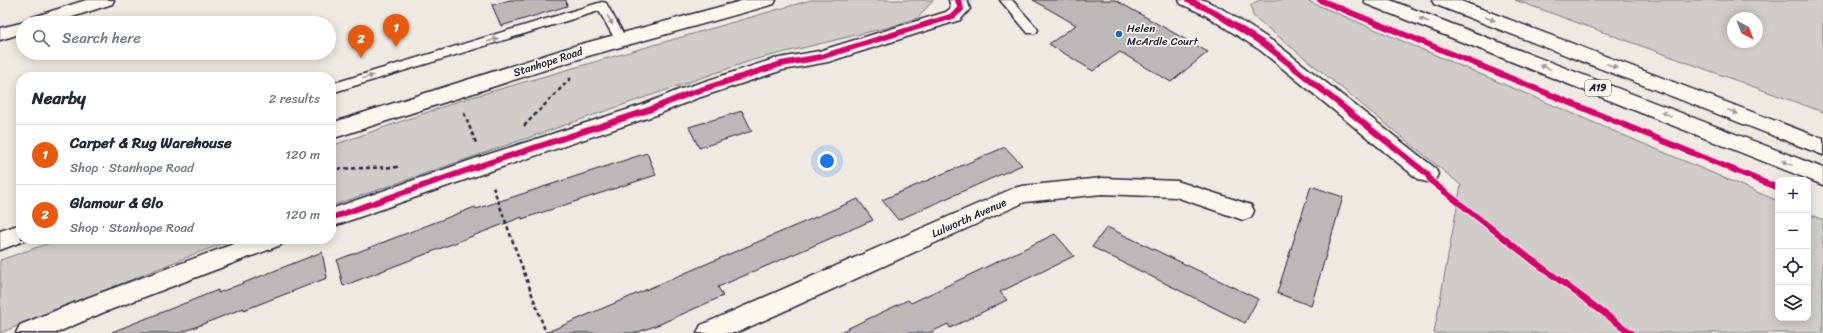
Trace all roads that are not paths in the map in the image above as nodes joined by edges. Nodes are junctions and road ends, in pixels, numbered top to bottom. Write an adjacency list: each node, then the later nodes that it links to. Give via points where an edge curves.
1 (104, 0): 8 (main road)
2 (767, 0): 12 (main road, Stanhope Road)
3 (958, 0): 19 (main road, via 961,9 953,16 821,57 781,64)
4 (1006, 0): 10 (lane)
5 (1188, 0): 16 (main road, via 1212,11 1260,42)
6 (1441, 0): 15 (main road, A19, one-way to 15)
7 (1378, 2): 17 (main road, A19, one-way to 7)
8 (55, 16)
9 (16, 28): 11 (main road)
10 (1032, 30)
11 (0, 34)
12 (621, 40): 13 (lane, one-way to 12, via 602,6); 14 (main road, Stanhope Road)
13 (336, 87)
14 (336, 129)
15 (1823, 147)
16 (1427, 174)
17 (1823, 177)
18 (1243, 211): 23 (main road, Lulworth Avenue, via 1177,189 1102,186 1022,194)
19 (336, 216)
20 (16, 235): 21 (main road)
21 (0, 241)
22 (260, 244): 24 (main road, via 93,306)
23 (744, 326): 25 (main road, Lulworth Avenue)
24 (29, 333)
25 (710, 333)

